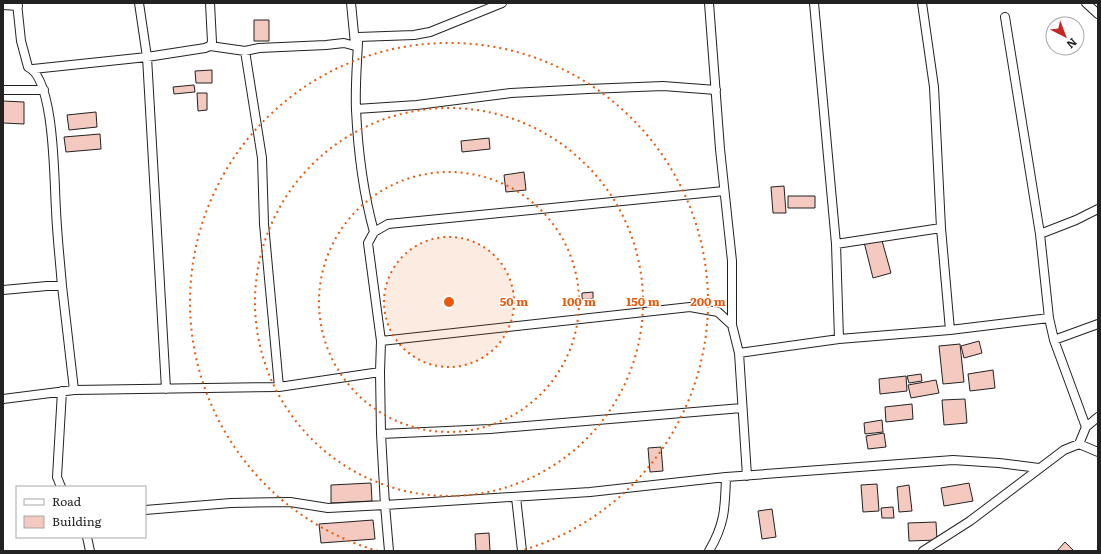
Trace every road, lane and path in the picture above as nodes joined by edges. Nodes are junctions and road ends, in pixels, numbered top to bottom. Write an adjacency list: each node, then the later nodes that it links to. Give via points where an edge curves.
1 (139, 3): 17 (street)
2 (210, 3): 14 (street)
3 (351, 3): 15 (street)
4 (502, 3): 13 (street, via 430,32)
5 (709, 3): 21 (street)
6 (814, 3): 28 (street)
7 (922, 3): 25 (street, via 934,87)
8 (1086, 3): 11 (street)
9 (18, 4): 10 (street); 18 (street, via 23,50 28,67)
10 (3, 5)
11 (1098, 14)
12 (1005, 17): 27 (street)
13 (358, 37): 15 (street); 22 (street)
14 (210, 46): 16 (street); 17 (street)
15 (355, 46): 16 (street, via 344,43)
16 (245, 51): 40 (street, via 262,158 264,224)
17 (147, 57): 18 (street); 41 (street)
18 (33, 69): 20 (street)
19 (3, 90): 20 (street)
20 (44, 90): 29 (street, via 53,145)
21 (716, 90): 22 (street, via 663,86 580,89 511,93 418,105); 23 (street)
22 (356, 109): 26 (street, via 361,168)
23 (724, 191): 26 (street, via 388,224); 33 (street, via 732,261)
24 (1098, 210): 27 (street)
25 (941, 228): 28 (street); 34 (street)
26 (374, 232): 37 (street, via 368,243)
27 (1040, 234): 31 (street)
28 (836, 244): 35 (street)
29 (62, 286): 30 (street); 42 (street)
30 (3, 290)
31 (1049, 318): 34 (street); 36 (street)
32 (1098, 324): 36 (street)
33 (732, 325): 37 (street, via 718,312 690,307); 38 (street)
34 (950, 330): 35 (street)
35 (839, 339): 38 (street)
36 (1054, 340): 47 (street)
37 (381, 341): 39 (street)
38 (739, 353): 45 (street)
39 (380, 372): 40 (street); 48 (street)
40 (279, 387): 41 (street)
41 (166, 389): 42 (street)
42 (74, 390): 43 (street)
43 (62, 391): 44 (street); 54 (street, via 57,476)
44 (3, 399)
45 (742, 408): 48 (street, via 490,429); 52 (street)
46 (1098, 417): 47 (street)
47 (1086, 427): 49 (street)
48 (381, 434): 56 (street)
49 (1079, 444): 50 (street); 51 (street, via 1064,450)
50 (1098, 452)
51 (1039, 468): 52 (street, via 953,460); 63 (street, via 970,520)
52 (748, 476): 53 (street)
53 (726, 477): 55 (street, via 590,492); 62 (street, via 725,510 718,536)
54 (61, 486)
55 (516, 496): 56 (street); 61 (street)
56 (385, 505): 57 (street, via 328,508 290,502 232,503); 60 (street)
57 (146, 510)
58 (87, 538): 59 (street)
59 (90, 551)
60 (389, 551)
61 (522, 551)
62 (709, 551)
63 (923, 551)

